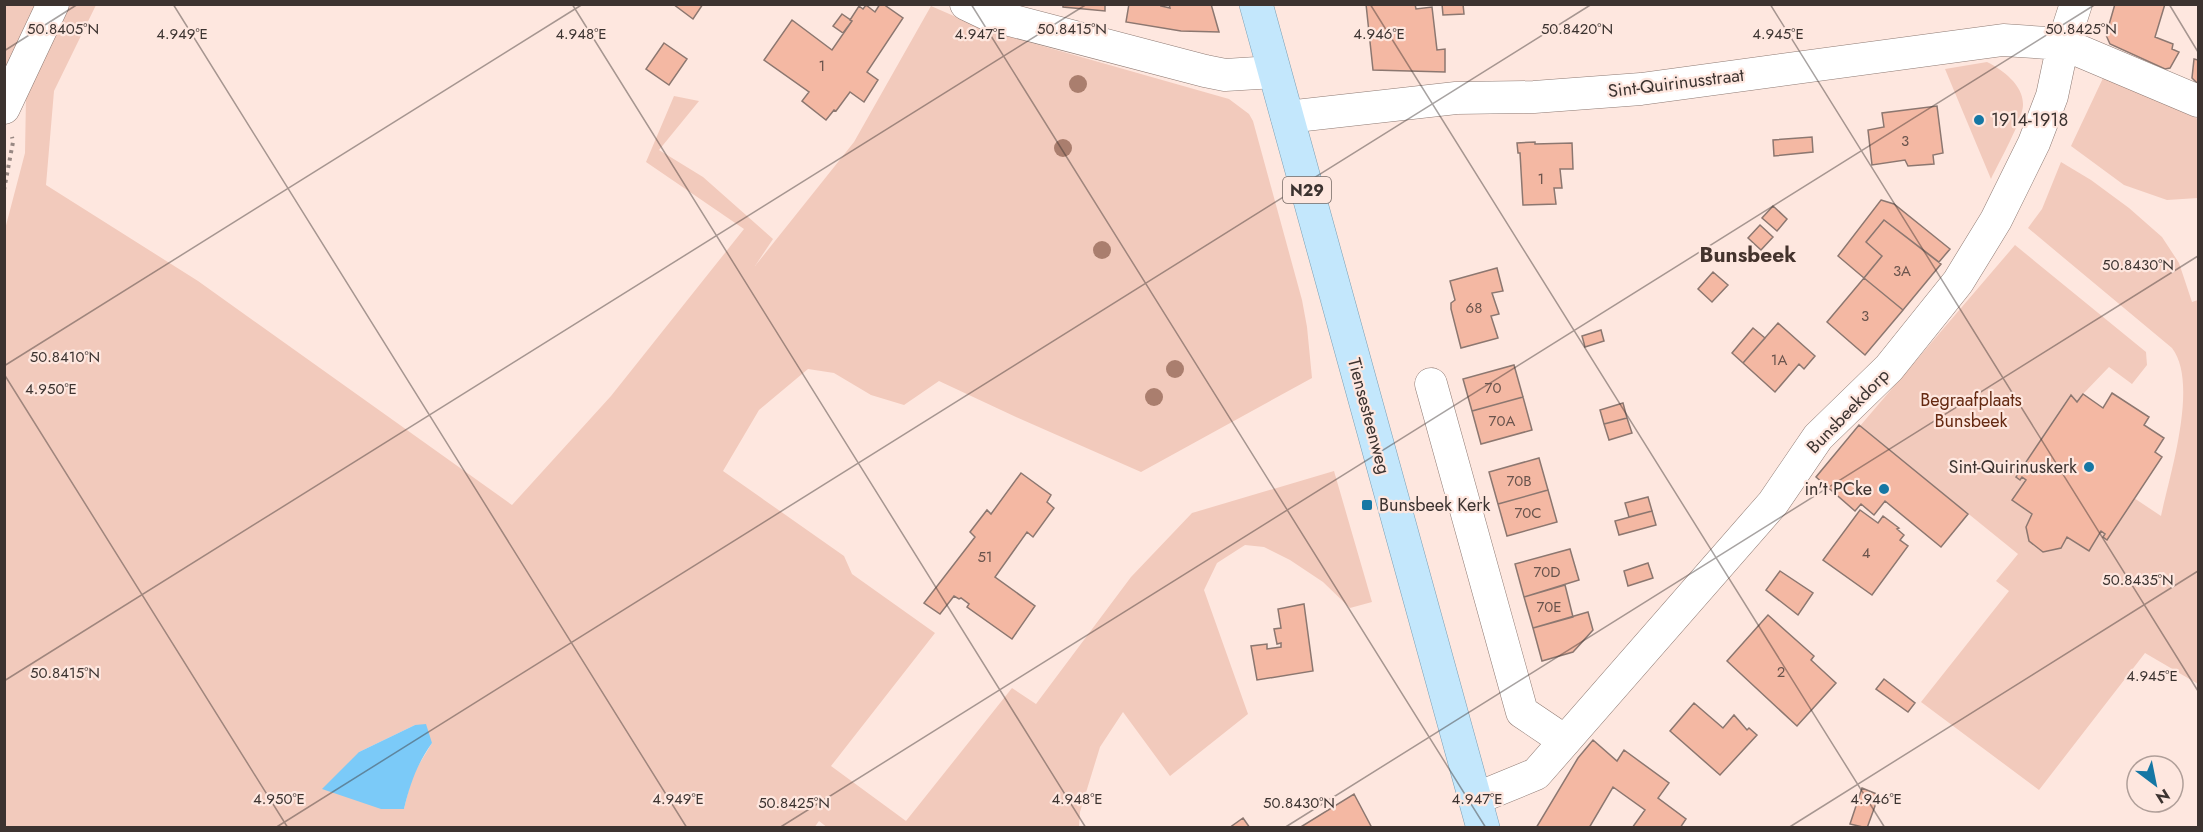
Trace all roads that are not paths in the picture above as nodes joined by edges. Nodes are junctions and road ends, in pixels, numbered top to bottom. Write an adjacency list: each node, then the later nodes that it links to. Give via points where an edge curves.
1 (52, 4): 8 (street)
2 (966, 4): 6 (street, via 987,15 1205,71 1225,75)
3 (1256, 4): 6 (main road, Tiensesteenweg / N29)
4 (2076, 4): 5 (street, Bunsbeekdorp)
5 (2063, 44): 7 (street, Sint-Quirinusstraat); 9 (street, Sint-Quirinusstraat, via 2003,40 1641,89 1456,98); 11 (street, Bunsbeekdorp, via 2052,96 2034,143 1996,220 1958,282 1889,368 1818,437 1773,503)
6 (1274, 72): 9 (main road, Tiensesteenweg / N29)
7 (2199, 101)
8 (5, 108)
9 (1287, 117): 12 (main road, Tiensesteenweg / N29)
10 (1431, 384): 11 (street, via 1522,712)
11 (1565, 741): 12 (street, Bunsbeekdorp, via 1536,774)
12 (1479, 813)

